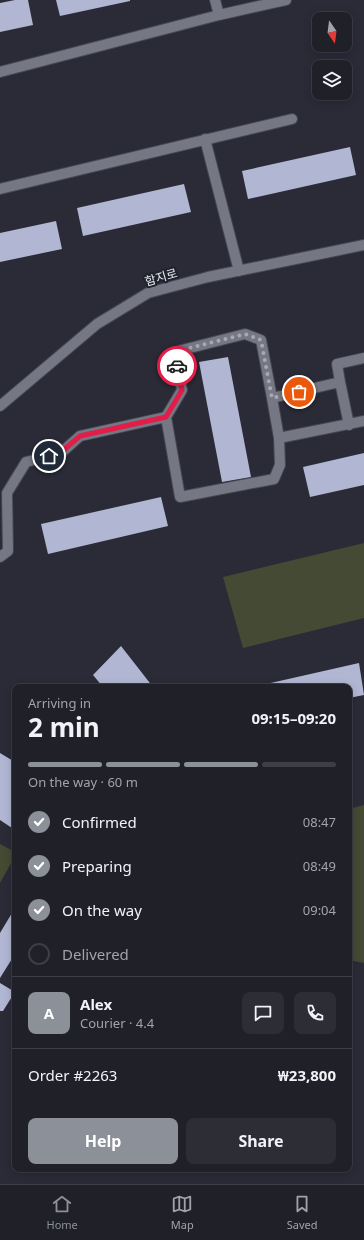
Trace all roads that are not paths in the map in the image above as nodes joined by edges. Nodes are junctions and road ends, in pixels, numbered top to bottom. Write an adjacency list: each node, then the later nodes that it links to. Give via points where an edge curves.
1 (215, 0): 3 (street)
2 (286, 0): 3 (street)
3 (219, 15): 4 (street)
4 (0, 72)
5 (292, 119): 6 (street)
6 (205, 139): 7 (street); 9 (street)
7 (0, 189)
8 (364, 245): 9 (street, 함지로)
9 (239, 271): 13 (street, 함지로, via 148,293 97,324)
10 (364, 358): 11 (street, via 337,364)
11 (340, 382): 12 (street); 16 (street)
12 (272, 398): 14 (street, via 261,340 245,334 178,351 175,358 182,390); 17 (street)
13 (0, 406)
14 (166, 417): 17 (street, via 180,497 274,479 280,465); 18 (street, via 80,436 60,453 26,462 7,493 8,552)
15 (364, 422): 16 (street)
16 (349, 425): 17 (street)
17 (279, 438)
18 (0, 557)

